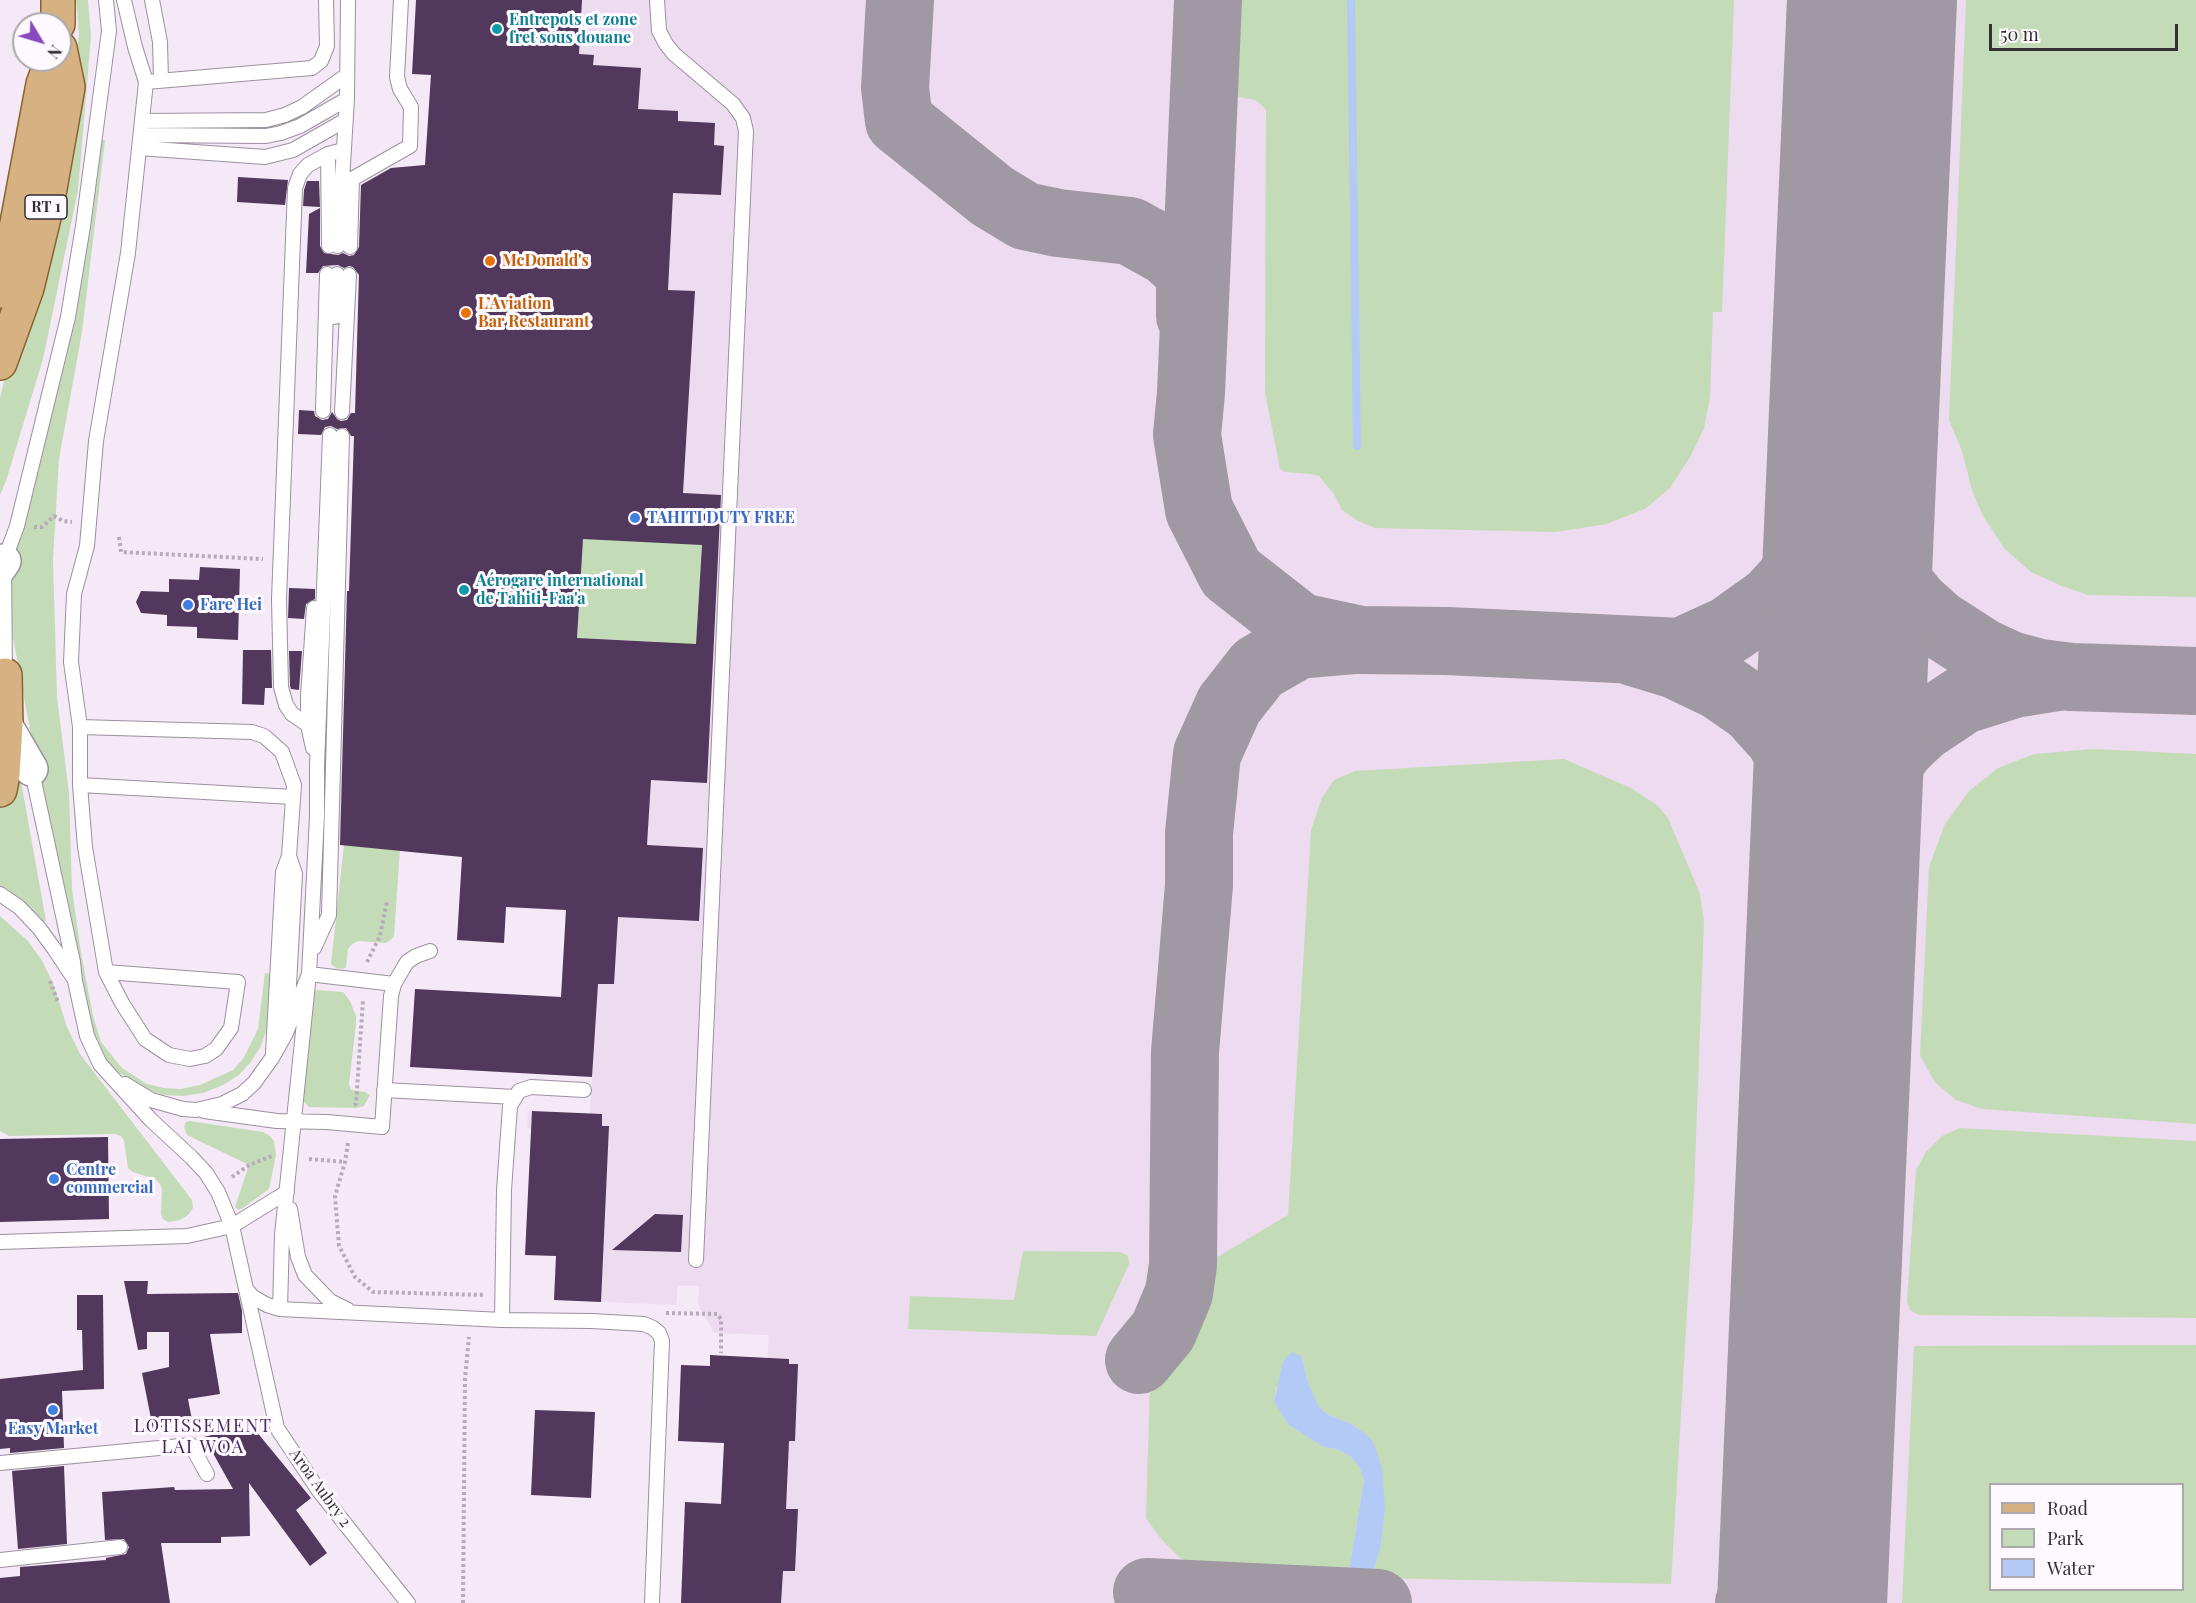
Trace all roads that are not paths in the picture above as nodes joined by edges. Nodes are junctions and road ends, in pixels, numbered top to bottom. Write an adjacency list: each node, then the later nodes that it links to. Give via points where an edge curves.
1 (106, 0): 25 (lane, via 109,31 70,305 17,526)
2 (124, 0): 12 (lane)
3 (152, 0): 11 (lane, via 160,42)
4 (326, 0): 11 (lane, via 327,46 321,62 312,68)
5 (348, 0): 10 (lane)
6 (401, 0): 19 (lane, via 397,77 411,107 410,146 352,178)
7 (657, 0): 54 (lane, via 659,31 666,44 733,104 746,131)
8 (48, 72): 18 (main road, RT 1)
9 (65, 72): 22 (main road, RT 1, via 68,87 51,181 27,288)
10 (347, 75): 13 (lane); 15 (lane, via 285,115)
11 (161, 80): 12 (lane)
12 (146, 82): 15 (lane)
13 (346, 99): 14 (lane); 15 (lane, via 281,134)
14 (344, 121): 15 (lane, via 293,150 265,157); 16 (lane)
15 (140, 135): 29 (lane, via 128,253 96,441 87,546 74,594 71,662)
16 (343, 150): 17 (lane); 19 (lane)
17 (328, 154): 19 (lane); 28 (lane, via 308,165 295,188 279,599 281,687 292,714)
18 (9, 220): 21 (main road, RT 1)
19 (339, 246)
20 (338, 274): 23 (lane)
21 (0, 291)
22 (0, 363)
23 (332, 412)
24 (331, 435): 28 (lane); 30 (lane); 38 (lane, via 329,915)
25 (2, 564): 26 (lane)
26 (5, 675): 27 (main road); 31 (lane)
27 (3, 723): 31 (main road); 33 (main road)
28 (308, 725): 30 (lane)
29 (80, 727): 32 (lane); 34 (lane, via 252,732 264,736 282,752 294,785)
30 (317, 765): 38 (lane)
31 (32, 769): 41 (lane)
32 (80, 785): 34 (lane); 39 (lane, via 85,847)
33 (0, 790)
34 (292, 797): 35 (lane)
35 (289, 856): 43 (lane, via 295,874); 44 (lane, via 283,872)
36 (0, 894): 41 (lane, via 39,928)
37 (430, 951): 42 (lane, via 407,962)
38 (310, 955): 40 (lane)
39 (106, 972): 39 (lane, via 238,982 231,1028 205,1056 190,1059 169,1055 145,1039)
40 (309, 974): 42 (lane); 43 (lane); 50 (lane)
41 (75, 981): 45 (lane, via 87,1036)
42 (394, 984): 46 (lane)
43 (286, 1033): 44 (lane)
44 (272, 1058): 49 (lane, via 242,1094)
45 (100, 1064): 49 (lane, via 151,1100); 52 (lane, Aroa Aubry 2, via 206,1173)
46 (384, 1090): 48 (lane); 50 (lane, via 381,1127)
47 (584, 1090): 48 (lane, via 531,1087 519,1090)
48 (515, 1096): 58 (lane, via 507,1130)
49 (196, 1110): 50 (lane)
50 (295, 1122): 51 (lane)
51 (287, 1192): 52 (lane); 56 (lane); 57 (lane, via 298,1257 305,1275 330,1300)
52 (231, 1226): 53 (lane, via 187,1236); 55 (lane, Aroa Aubry 2)
53 (0, 1242)
54 (696, 1260)
55 (246, 1289): 56 (lane, via 260,1302); 63 (lane, Aroa Aubry 2, via 277,1428 319,1491)
56 (280, 1309): 57 (lane)
57 (352, 1313): 58 (lane)
58 (502, 1320): 64 (lane, via 644,1324 659,1333 662,1341)
59 (0, 1463): 60 (lane, via 191,1445)
60 (207, 1474)
61 (120, 1547): 62 (lane)
62 (0, 1560)
63 (408, 1603)
64 (652, 1603)

